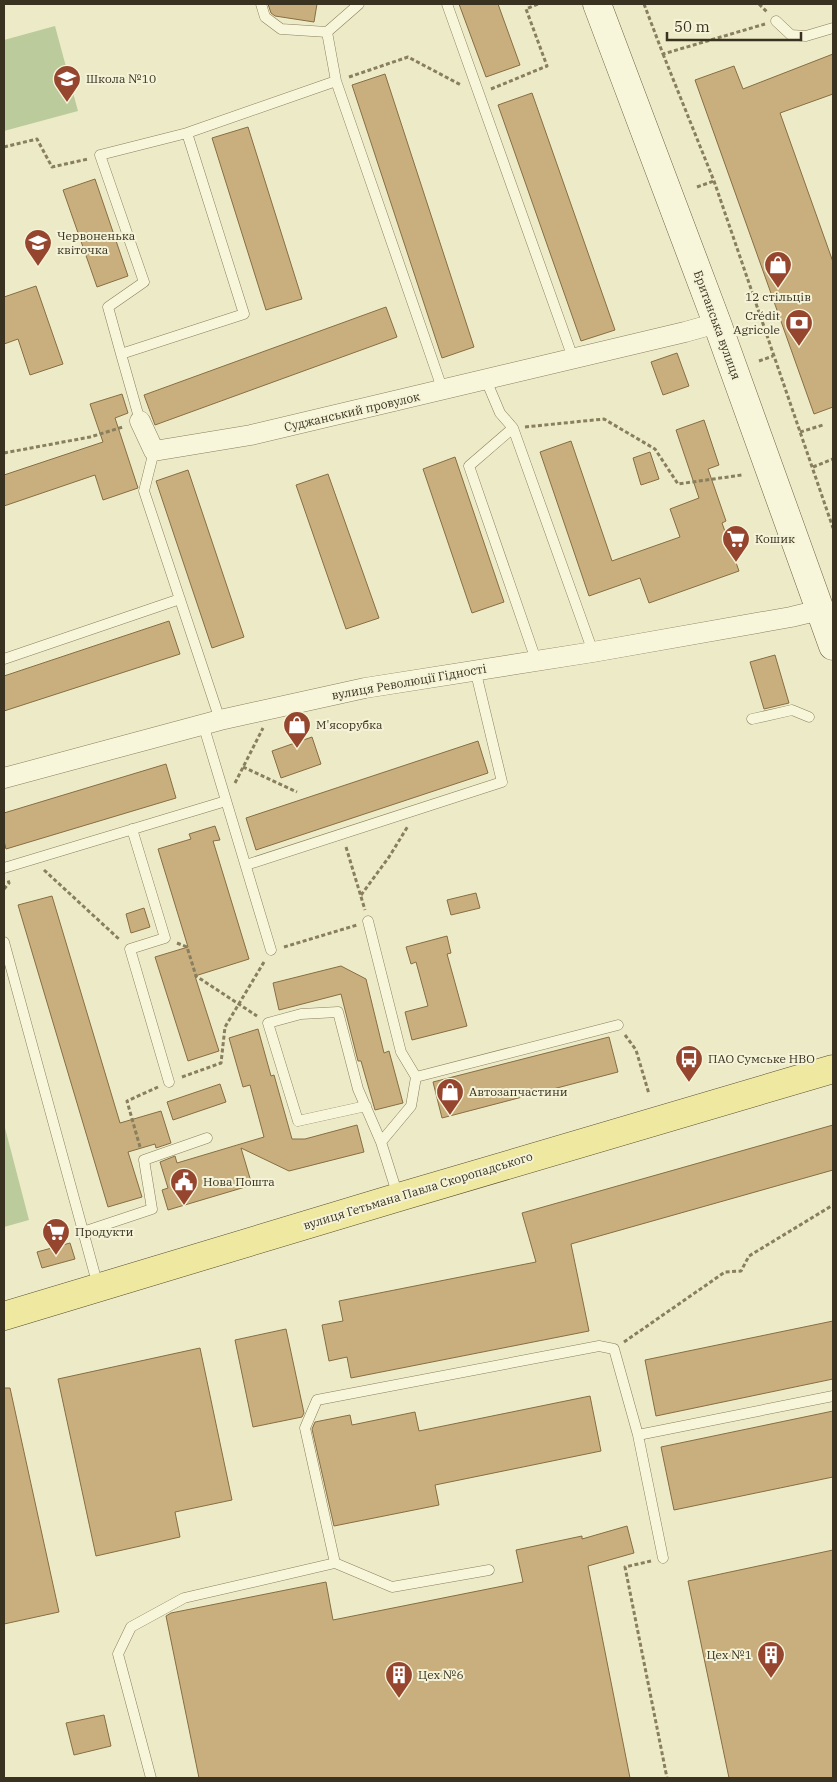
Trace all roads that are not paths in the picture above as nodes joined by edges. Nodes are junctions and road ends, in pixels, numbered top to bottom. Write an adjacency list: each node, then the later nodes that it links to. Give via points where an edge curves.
1 (261, 4): 7 (lane, via 265,18 281,29)
2 (359, 4): 7 (lane)
3 (448, 4): 12 (lane)
4 (598, 4): 10 (main road, Британська вулиця)
5 (776, 21): 6 (lane, via 792,35 806,36)
6 (833, 28)
7 (327, 32): 8 (lane)
8 (336, 82): 9 (lane); 14 (lane)
9 (187, 133): 11 (lane, via 100,156 144,282 108,307); 11 (lane, via 244,314)
10 (716, 323): 12 (street, Суджанський провулок); 19 (main road, Британська вулиця)
11 (121, 354): 15 (lane)
12 (574, 358): 13 (street, Суджанський провулок)
13 (486, 380): 14 (street, Суджанський провулок); 16 (lane, via 500,413)
14 (443, 391): 17 (street, Суджанський провулок, via 251,435)
15 (140, 421): 17 (street)
16 (513, 428): 21 (lane); 23 (lane, via 469,466)
17 (154, 451): 18 (lane, via 144,491)
18 (180, 599): 22 (lane); 27 (lane)
19 (820, 610): 20 (main road, Британська вулиця); 21 (street, вулиця Революції Гідності)
20 (833, 646)
21 (592, 652): 23 (street, вулиця Революції Гідності)
22 (4, 658)
23 (536, 660): 24 (street, вулиця Революції Гідності)
24 (475, 669): 27 (street, вулиця Революції Гідності, via 365,688); 31 (lane, via 502,782)
25 (809, 717): 26 (lane, via 792,710)
26 (752, 719)
27 (212, 722): 28 (street, вулиця Революції Гідності); 29 (lane)
28 (4, 778)
29 (226, 801): 30 (lane); 31 (lane)
30 (132, 829): 32 (lane); 39 (lane, via 165,938 130,949)
31 (246, 866): 35 (lane)
32 (4, 868)
33 (368, 921): 38 (lane, via 401,1052)
34 (4, 942): 44 (lane)
35 (271, 950)
36 (618, 1025): 38 (lane)
37 (833, 1069): 43 (main road, вулиця Гетьмана Павла Скоропадського)
38 (416, 1077): 42 (lane, via 411,1106)
39 (169, 1082)
40 (366, 1106): 40 (lane, via 358,1089 338,1012 301,1014 268,1024 298,1121); 42 (lane)
41 (207, 1138): 44 (lane, via 144,1160 152,1209)
42 (382, 1142): 43 (lane)
43 (399, 1197): 45 (main road, вулиця Гетьмана Павла Скоропадського)
44 (83, 1232): 45 (lane)
45 (98, 1287): 46 (main road, вулиця Гетьмана Павла Скоропадського)
46 (4, 1316)
47 (833, 1396): 48 (lane)
48 (638, 1435): 49 (lane); 50 (lane, via 614,1349 599,1346 317,1400 304,1428)
49 (663, 1558)
50 (334, 1563): 51 (lane, via 392,1587); 52 (lane, via 184,1598 131,1627 118,1654)
51 (489, 1570)
52 (151, 1778)

